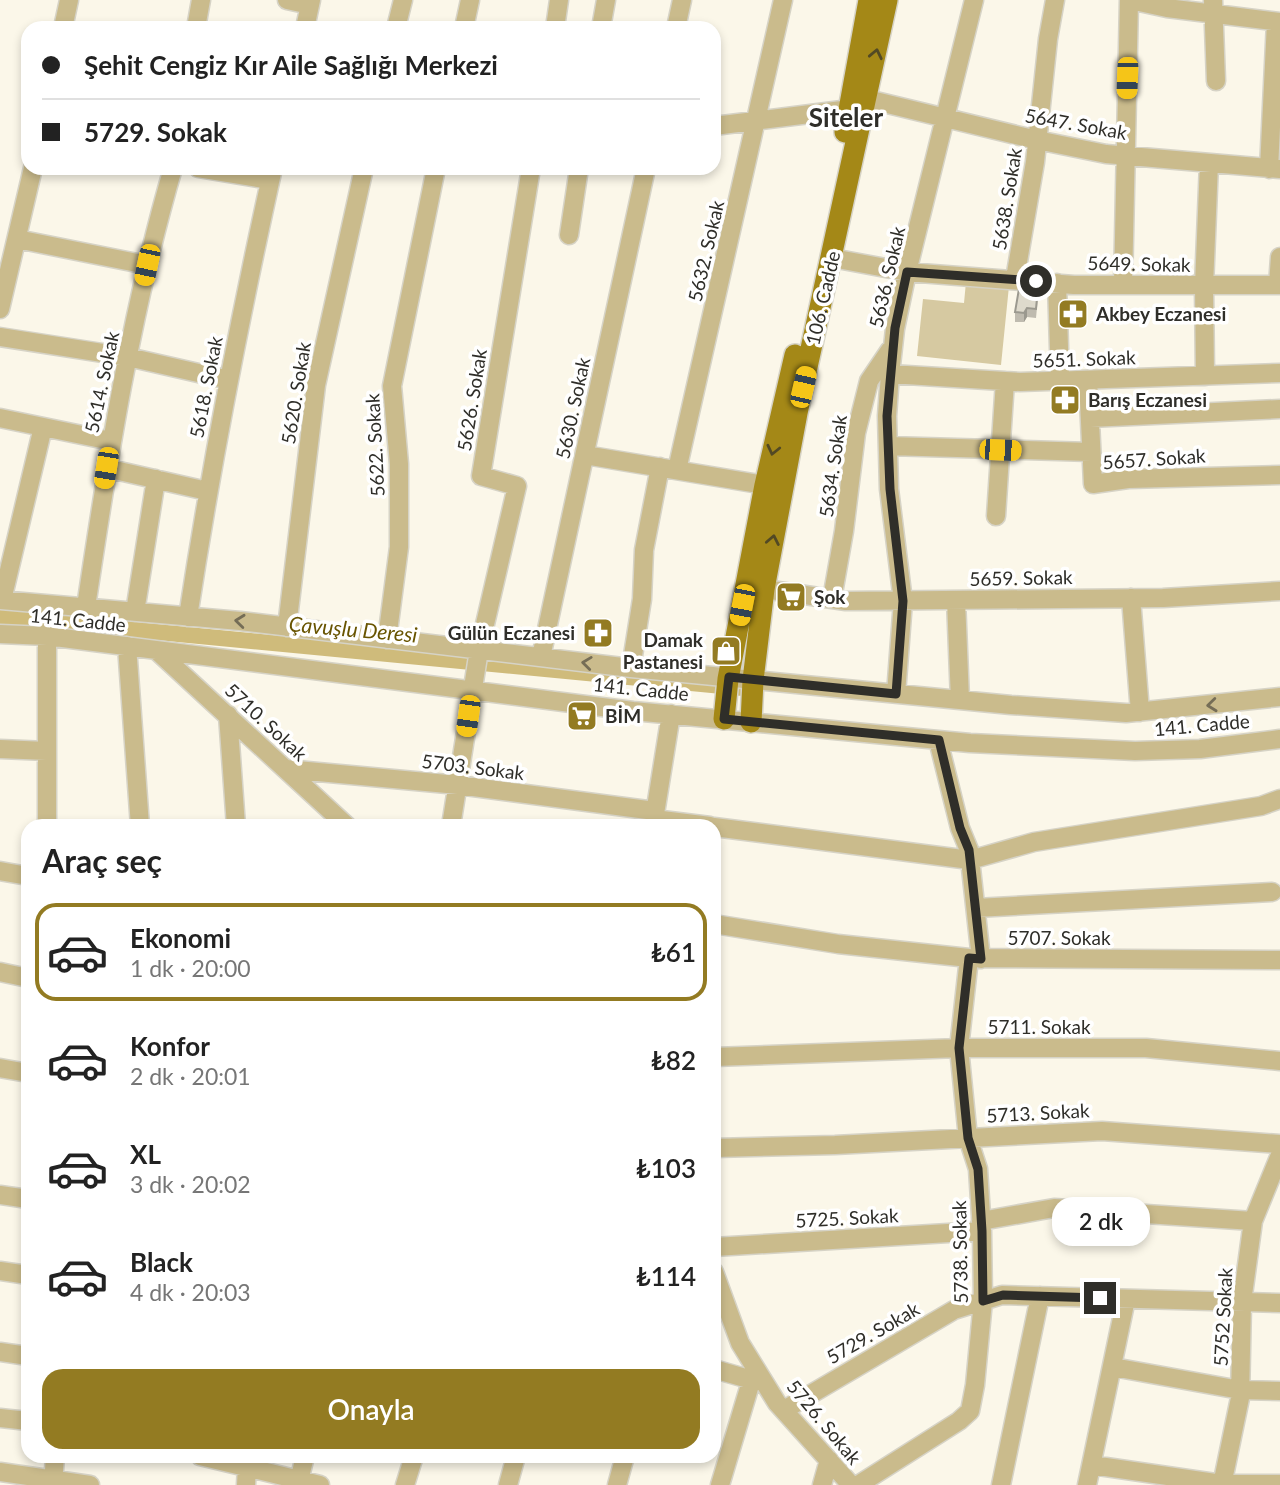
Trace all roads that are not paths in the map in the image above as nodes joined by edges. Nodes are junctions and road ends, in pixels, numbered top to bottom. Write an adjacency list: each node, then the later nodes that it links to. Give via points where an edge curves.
1 (69, 0): 17 (street)
2 (201, 0): 18 (street)
3 (287, 0): 15 (street)
4 (403, 0): 20 (street)
5 (470, 0): 21 (street)
6 (559, 0): 22 (street)
7 (682, 0): 24 (street)
8 (783, 0): 29 (street, 5632. Sokak)
9 (869, 0): 27 (main road, 106. Cadde)
10 (887, 0): 27 (main road, 106. Cadde, one-way to 10)
11 (974, 0): 28 (street, 5636. Sokak)
12 (1055, 0): 31 (street, 5638. Sokak)
13 (1129, 0): 16 (street, via 1167,8); 32 (street)
14 (602, 1): 23 (street)
15 (311, 3): 19 (street)
16 (1212, 7): 25 (street); 26 (street)
17 (64, 21)
18 (196, 21)
19 (307, 21)
20 (398, 21)
21 (466, 21)
22 (556, 21)
23 (601, 21)
24 (678, 21)
25 (1278, 22): 34 (street)
26 (1216, 81)
27 (858, 104): 28 (street, 5647. Sokak); 29 (street, 5647. Sokak); 46 (main road, 106. Cadde); 78 (main road, 106. Cadde, one-way to 78)
28 (946, 118): 31 (street, 5647. Sokak); 48 (street, 5636. Sokak)
29 (757, 119): 30 (street, 5647. Sokak); 75 (street, 5632. Sokak)
30 (721, 125)
31 (1037, 140): 32 (street, 5647. Sokak); 49 (street, 5638. Sokak)
32 (1124, 156): 33 (street, 5647. Sokak); 51 (street)
33 (1209, 163): 34 (street, 5647. Sokak); 53 (street)
34 (1274, 169)
35 (31, 175): 44 (street)
36 (171, 175): 47 (street, 5614. Sokak)
37 (272, 175): 61 (street, 5618. Sokak)
38 (362, 175): 92 (street, 5620. Sokak, via 316,385)
39 (435, 175): 95 (street, 5622. Sokak, via 392,386 399,464 399,547)
40 (530, 175): 98 (street, 5626. Sokak, via 481,476 517,486)
41 (578, 175): 43 (street)
42 (645, 175): 73 (street, 5630. Sokak)
43 (569, 235)
44 (17, 239): 47 (street); 54 (street)
45 (1280, 257): 52 (street)
46 (832, 258): 48 (street, 5649. Sokak); 81 (main road, 106. Cadde, one-way to 46)
47 (147, 265): 57 (street, 5614. Sokak)
48 (907, 272): 49 (street, 5649. Sokak); 56 (street, 5636. Sokak)
49 (1015, 279): 50 (street, 5649. Sokak)
50 (1057, 283): 51 (street, 5649. Sokak); 62 (street)
51 (1123, 285): 53 (street, 5649. Sokak)
52 (1279, 285): 53 (street, 5649. Sokak)
53 (1204, 286): 60 (street)
54 (0, 309)
55 (0, 337): 57 (street)
56 (893, 347): 59 (street, 5636. Sokak); 84 (street, 5634. Sokak, via 869,381 856,433)
57 (128, 357): 61 (street); 69 (street, 5614. Sokak)
58 (1280, 373): 60 (street, 5651. Sokak)
59 (890, 374): 64 (street, 5651. Sokak); 70 (street, 5636. Sokak)
60 (1205, 376): 63 (street, 5651. Sokak)
61 (229, 380): 79 (street, 5618. Sokak)
62 (1060, 380): 63 (street, 5651. Sokak); 64 (street, 5651. Sokak)
63 (1088, 380): 67 (street, 5657. Sokak)
64 (1005, 381): 71 (street)
65 (1280, 409): 67 (street)
66 (0, 418): 68 (street)
67 (1090, 418): 72 (street, 5657. Sokak)
68 (43, 427): 69 (street); 85 (street)
69 (111, 441): 74 (street, 5614. Sokak)
70 (888, 446): 71 (street); 87 (street, 5636. Sokak)
71 (1000, 450): 72 (street); 80 (street)
72 (1091, 452): 76 (street, 5657. Sokak, via 1093,484)
73 (585, 455): 75 (street); 99 (street, 5630. Sokak)
74 (106, 468): 77 (street); 89 (street, 5614. Sokak)
75 (669, 469): 78 (street); 100 (street, 5632. Sokak, via 644,550)
76 (1280, 475)
77 (156, 479): 79 (street); 90 (street)
78 (765, 485): 101 (main road, 106. Cadde)
79 (207, 491): 91 (street, 5618. Sokak)
80 (996, 516)
81 (764, 589): 84 (street, 5659. Sokak); 102 (main road, 106. Cadde)
82 (1280, 591): 83 (street, 5659. Sokak)
83 (1131, 598): 86 (street, 5659. Sokak); 108 (street)
84 (832, 599): 87 (street, 5659. Sokak)
85 (1, 600): 88 (street, 141. Cadde)
86 (956, 600): 87 (street, 5659. Sokak); 106 (street)
87 (903, 601): 104 (street, 5636. Sokak)
88 (55, 605): 89 (street, 141. Cadde); 94 (street)
89 (86, 607): 90 (street, 141. Cadde)
90 (135, 612): 91 (street, 141. Cadde)
91 (188, 617): 92 (street, 141. Cadde, one-way to 91)
92 (288, 627): 95 (street, 141. Cadde)
93 (0, 634): 94 (street, 141. Cadde)
94 (47, 635): 96 (street, 141. Cadde); 115 (street)
95 (387, 639): 98 (street, 141. Cadde)
96 (127, 646): 97 (street, 141. Cadde); 120 (street)
97 (156, 650): 103 (street, 141. Cadde); 110 (street, 5710. Sokak)
98 (479, 650): 99 (street, 141. Cadde); 103 (street)
99 (541, 657): 100 (street, 141. Cadde, one-way to 99)
100 (631, 668): 101 (street, 141. Cadde)
101 (728, 678): 102 (street, 141. Cadde); 107 (main road, 106. Cadde)
102 (753, 680): 104 (street, 141. Cadde); 111 (main road, 106. Cadde)
103 (472, 689): 109 (street, 141. Cadde); 117 (street)
104 (896, 694): 106 (street, 141. Cadde)
105 (1280, 697): 108 (street, 141. Cadde, one-way to 108)
106 (960, 700): 108 (street, 141. Cadde)
107 (724, 712): 109 (street, 141. Cadde); 111 (street, 141. Cadde)
108 (1140, 712)
109 (671, 714): 124 (street)
110 (228, 715): 116 (street, 5710. Sokak); 121 (street)
111 (751, 716): 113 (street, 141. Cadde)
112 (1280, 739): 113 (street, 141. Cadde, via 1135,751)
113 (939, 740): 126 (street, 5738. Sokak)
114 (0, 749): 115 (street)
115 (47, 751): 119 (street)
116 (286, 769): 117 (street, 5703. Sokak); 122 (street, 5710. Sokak)
117 (458, 785): 123 (street); 124 (street, 5703. Sokak)
118 (1280, 799): 126 (street, via 1261,806 1034,842)
119 (47, 819)
120 (140, 819)
121 (235, 819)
122 (338, 819)
123 (452, 819)
124 (654, 819)
125 (721, 827): 126 (street, 5703. Sokak)
126 (970, 860): 130 (street, 5738. Sokak)
127 (0, 871): 128 (street)
128 (21, 875)
129 (1272, 892): 130 (street)
130 (976, 908): 132 (street, 5738. Sokak)
131 (721, 925): 132 (street, 5707. Sokak)
132 (975, 959): 133 (street, 5707. Sokak); 136 (street, 5738. Sokak)
133 (1280, 960)
134 (0, 972): 135 (street)
135 (21, 976)
136 (959, 1048): 137 (street, 5711. Sokak); 138 (street, 5711. Sokak, via 1146,1048); 141 (street, 5738. Sokak)
137 (721, 1057)
138 (1280, 1061)
139 (0, 1068): 140 (street)
140 (21, 1072)
141 (968, 1138): 142 (street, 5713. Sokak, via 1102,1131); 143 (street, 5713. Sokak); 148 (street, 5738. Sokak, via 978,1169)
142 (1280, 1144)
143 (721, 1148)
144 (1280, 1156): 147 (street, 5752 Sokak)
145 (0, 1195): 146 (street)
146 (21, 1198)
147 (1253, 1221): 148 (street, 5725. Sokak, via 1054,1208); 156 (street, 5752 Sokak)
148 (982, 1226): 149 (street, 5725. Sokak); 155 (street, 5738. Sokak)
149 (721, 1246)
150 (0, 1271): 151 (street)
151 (21, 1274)
152 (721, 1291): 162 (street, 5726. Sokak)
153 (1040, 1296): 154 (street, 5729. Sokak); 155 (street, 5729. Sokak, via 1003,1295); 191 (street)
154 (1126, 1299): 156 (street, 5729. Sokak); 160 (street)
155 (983, 1301): 165 (street, 5729. Sokak, via 954,1310); 190 (street, 5738. Sokak, via 970,1411)
156 (1242, 1302): 157 (street, 5729. Sokak); 163 (street, 5752 Sokak)
157 (1280, 1303)
158 (0, 1352): 159 (street)
159 (21, 1355)
160 (1113, 1367): 163 (street); 175 (street)
161 (721, 1370): 162 (street)
162 (754, 1374): 165 (street, 5726. Sokak); 187 (street)
163 (1240, 1390): 164 (street); 179 (street, 5752 Sokak)
164 (1280, 1391)
165 (784, 1410): 168 (street, 5726. Sokak)
166 (0, 1418): 167 (street)
167 (21, 1420)
168 (829, 1460): 188 (street); 189 (street, 5726. Sokak)
169 (55, 1463): 177 (street)
170 (245, 1463): 178 (street); 182 (street)
171 (303, 1463): 178 (street)
172 (412, 1463): 184 (street)
173 (514, 1463): 185 (street)
174 (623, 1463): 186 (street)
175 (1092, 1465): 179 (street); 192 (street)
176 (0, 1472): 177 (street)
177 (54, 1482): 181 (street)
178 (298, 1482): 183 (street)
179 (1222, 1484): 180 (street)
180 (1280, 1484)
181 (90, 1485)
182 (246, 1485)
183 (320, 1485)
184 (405, 1485)
185 (508, 1485)
186 (617, 1485)
187 (720, 1485)
188 (822, 1485)
189 (851, 1485)
190 (858, 1485)
191 (1001, 1485)
192 (1087, 1485)

